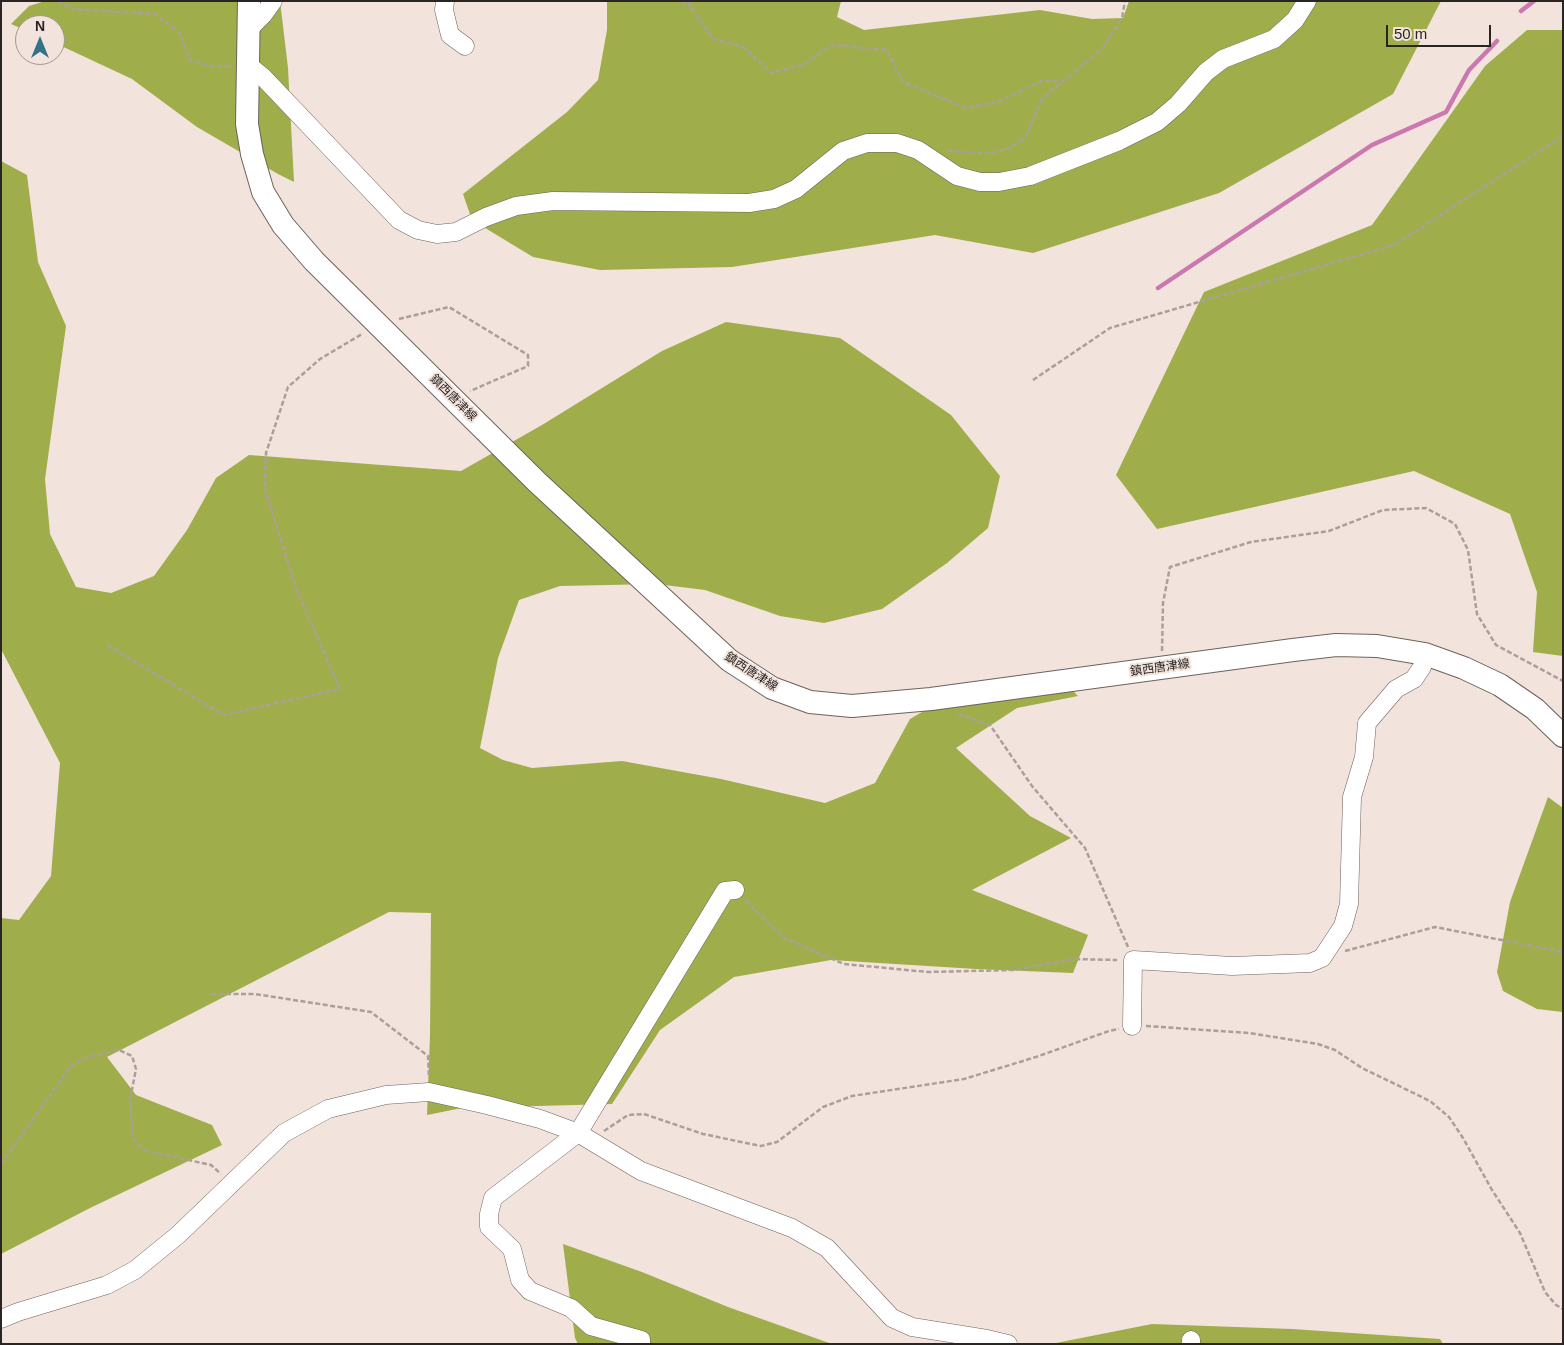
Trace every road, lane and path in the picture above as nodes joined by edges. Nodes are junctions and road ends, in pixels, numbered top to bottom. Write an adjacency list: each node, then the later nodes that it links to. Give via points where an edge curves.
1 (58, 1): 12 (path, via 72,8 155,14 180,33 190,60 215,67)
2 (249, 1): 10 (main road, 鎮西唐津線)
3 (273, 1): 10 (street)
4 (445, 1): 11 (street, via 450,35)
5 (682, 1): 9 (path)
6 (689, 1): 9 (path)
7 (1125, 1): 13 (path, via 1122,18 1103,48)
8 (1307, 1): 12 (street, via 1295,20 1274,39 1223,58 1157,122 1120,141 1030,176 980,182 957,176 918,150 897,143 867,143 843,151 796,188 774,199 749,204 553,201 516,206 456,232 437,234 418,230 399,220)
9 (690, 6): 13 (path, via 713,39 744,47 772,73 803,65 832,45 887,50 903,82 966,108 1000,100 1042,81)
10 (248, 30): 12 (main road, 鎮西唐津線)
11 (464, 46)
12 (247, 64): 20 (main road, 鎮西唐津線, via 247,124 252,154 263,192 283,225 314,261 537,482 729,660 765,684 810,702 852,706 932,699)
13 (1063, 80): 15 (path, via 1042,99 1025,138 1009,148 991,153)
14 (1563, 136): 16 (path, via 1394,245 1110,328)
15 (946, 151)
16 (1033, 380)
17 (265, 490): 18 (path, via 296,588 340,689 224,715)
18 (107, 645)
19 (1425, 654): 20 (main road, 鎮西唐津線, via 1377,646 1336,645); 23 (main road, 鎮西唐津線, via 1500,685 1535,709); 26 (street, via 1414,679 1396,689 1366,723 1364,757 1352,797 1349,904 1343,926)
20 (1162, 668): 21 (path, via 1163,603 1170,568 1251,542 1329,531 1383,510 1426,508 1455,524 1468,550 1477,614 1496,645)
21 (1563, 681)
22 (956, 714): 27 (path, via 990,725 1032,786 1085,848)
23 (1563, 736)
24 (735, 890): 27 (path, via 784,938 844,964 938,972 1013,970 1074,959); 31 (street, via 725,891)
25 (1563, 952): 26 (path, via 1435,927)
26 (1322, 958): 27 (street, via 1310,963 1232,966)
27 (1133, 960): 29 (street)
28 (211, 994): 30 (path, via 255,994 371,1012 428,1056)
29 (1132, 1026): 31 (path, via 964,1079 852,1096 823,1107 776,1142 761,1146 703,1134 644,1114 628,1115); 34 (path, via 1249,1032 1318,1044 1336,1050 1362,1068 1430,1101 1449,1117 1463,1138 1520,1233 1545,1292)
30 (429, 1092): 31 (street, via 540,1119); 33 (street, via 386,1095 328,1109 284,1133)
31 (584, 1136): 36 (street, via 493,1198 489,1226 512,1249 520,1280 530,1291 571,1308 592,1326 641,1340); 37 (street, via 641,1171 792,1228 827,1248 898,1321 912,1327)
32 (1, 1164): 33 (path, via 70,1066 88,1057 119,1050 132,1056 136,1069 130,1100 133,1138 144,1150 211,1165 223,1176)
33 (237, 1178): 35 (street, via 178,1235 135,1270 106,1285)
34 (1563, 1309)
35 (1, 1320)
36 (641, 1344)
37 (1008, 1344)

